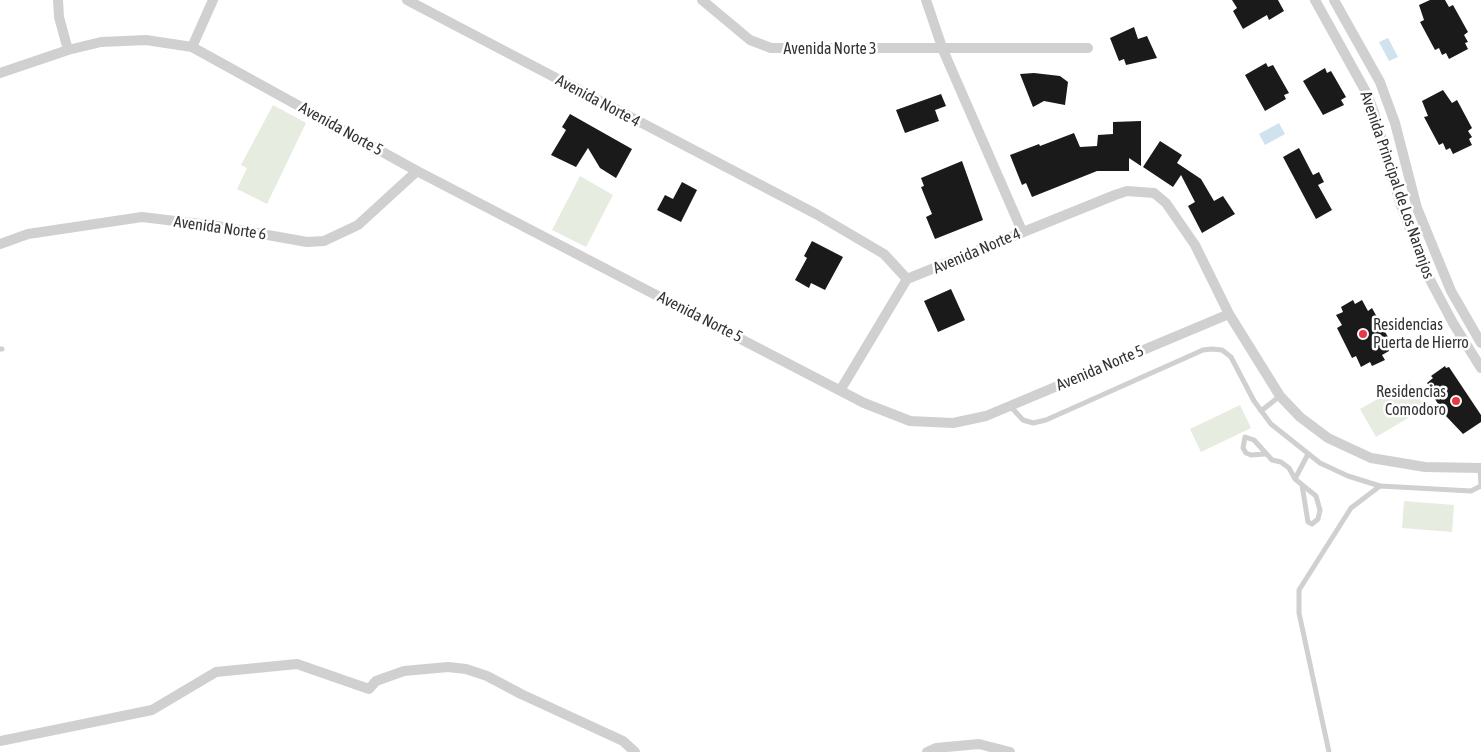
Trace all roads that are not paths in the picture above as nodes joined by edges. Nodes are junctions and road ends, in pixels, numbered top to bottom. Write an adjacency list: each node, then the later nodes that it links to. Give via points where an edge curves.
1 (58, 0): 10 (street)
2 (213, 0): 8 (street)
3 (407, 0): 16 (street, Avenida Norte 4, via 816,214 884,254)
4 (702, 0): 11 (street, Avenida Norte 3, via 750,40 771,48)
5 (926, 0): 11 (street)
6 (1315, 0): 19 (street, Avenida Principal de Los Naranjos, via 1366,92 1400,203 1428,276)
7 (1334, 0): 18 (street, Avenida Principal de Los Naranjos, via 1380,82 1395,123 1417,208 1451,292)
8 (192, 47): 10 (street, via 146,40 100,42); 13 (street, Avenida Norte 5)
9 (1088, 48): 11 (street, Avenida Norte 3)
10 (68, 50): 12 (street)
11 (944, 50): 14 (street)
12 (0, 74)
13 (417, 171): 15 (street, Avenida Norte 6, via 358,225 324,241 307,242 142,217 28,234); 20 (street, Avenida Norte 5)
14 (1022, 231): 16 (street, Avenida Norte 4); 17 (street, Avenida Norte 4, via 1127,191 1154,193 1166,202 1194,245)
15 (0, 244)
16 (907, 279): 20 (street)
17 (1229, 314): 21 (street, Avenida Norte 4); 22 (street, Avenida Norte 5)
18 (1481, 343)
19 (1481, 368)
20 (841, 389): 22 (street, Avenida Norte 5, via 864,403 910,421 953,423)
21 (1280, 396): 23 (lane); 26 (street, Avenida Norte 4, via 1300,417 1328,438 1372,458 1425,467)
22 (1011, 407): 23 (lane, via 1023,420 1033,423 1046,420 1203,350 1212,349 1222,350 1231,357)
23 (1261, 410): 25 (lane, via 1271,424)
24 (1265, 454): 24 (lane, via 1254,440 1245,437 1243,448 1246,453); 27 (lane, via 1289,468)
25 (1308, 454): 27 (lane); 29 (lane, via 1348,476)
26 (1481, 468): 29 (lane, via 1481,486 1471,491)
27 (1295, 479): 28 (lane)
28 (1302, 485): 28 (lane, via 1308,522 1312,524 1318,519 1320,510 1316,496)
29 (1380, 486): 34 (lane, via 1351,508 1299,590 1299,613)
30 (0, 741): 31 (street, via 152,710 216,672 297,664 370,689 376,681 404,672 448,667 466,669 623,741)
31 (635, 752)
32 (927, 752): 33 (street, via 936,748 979,744)
33 (1010, 752)
34 (1329, 752)

